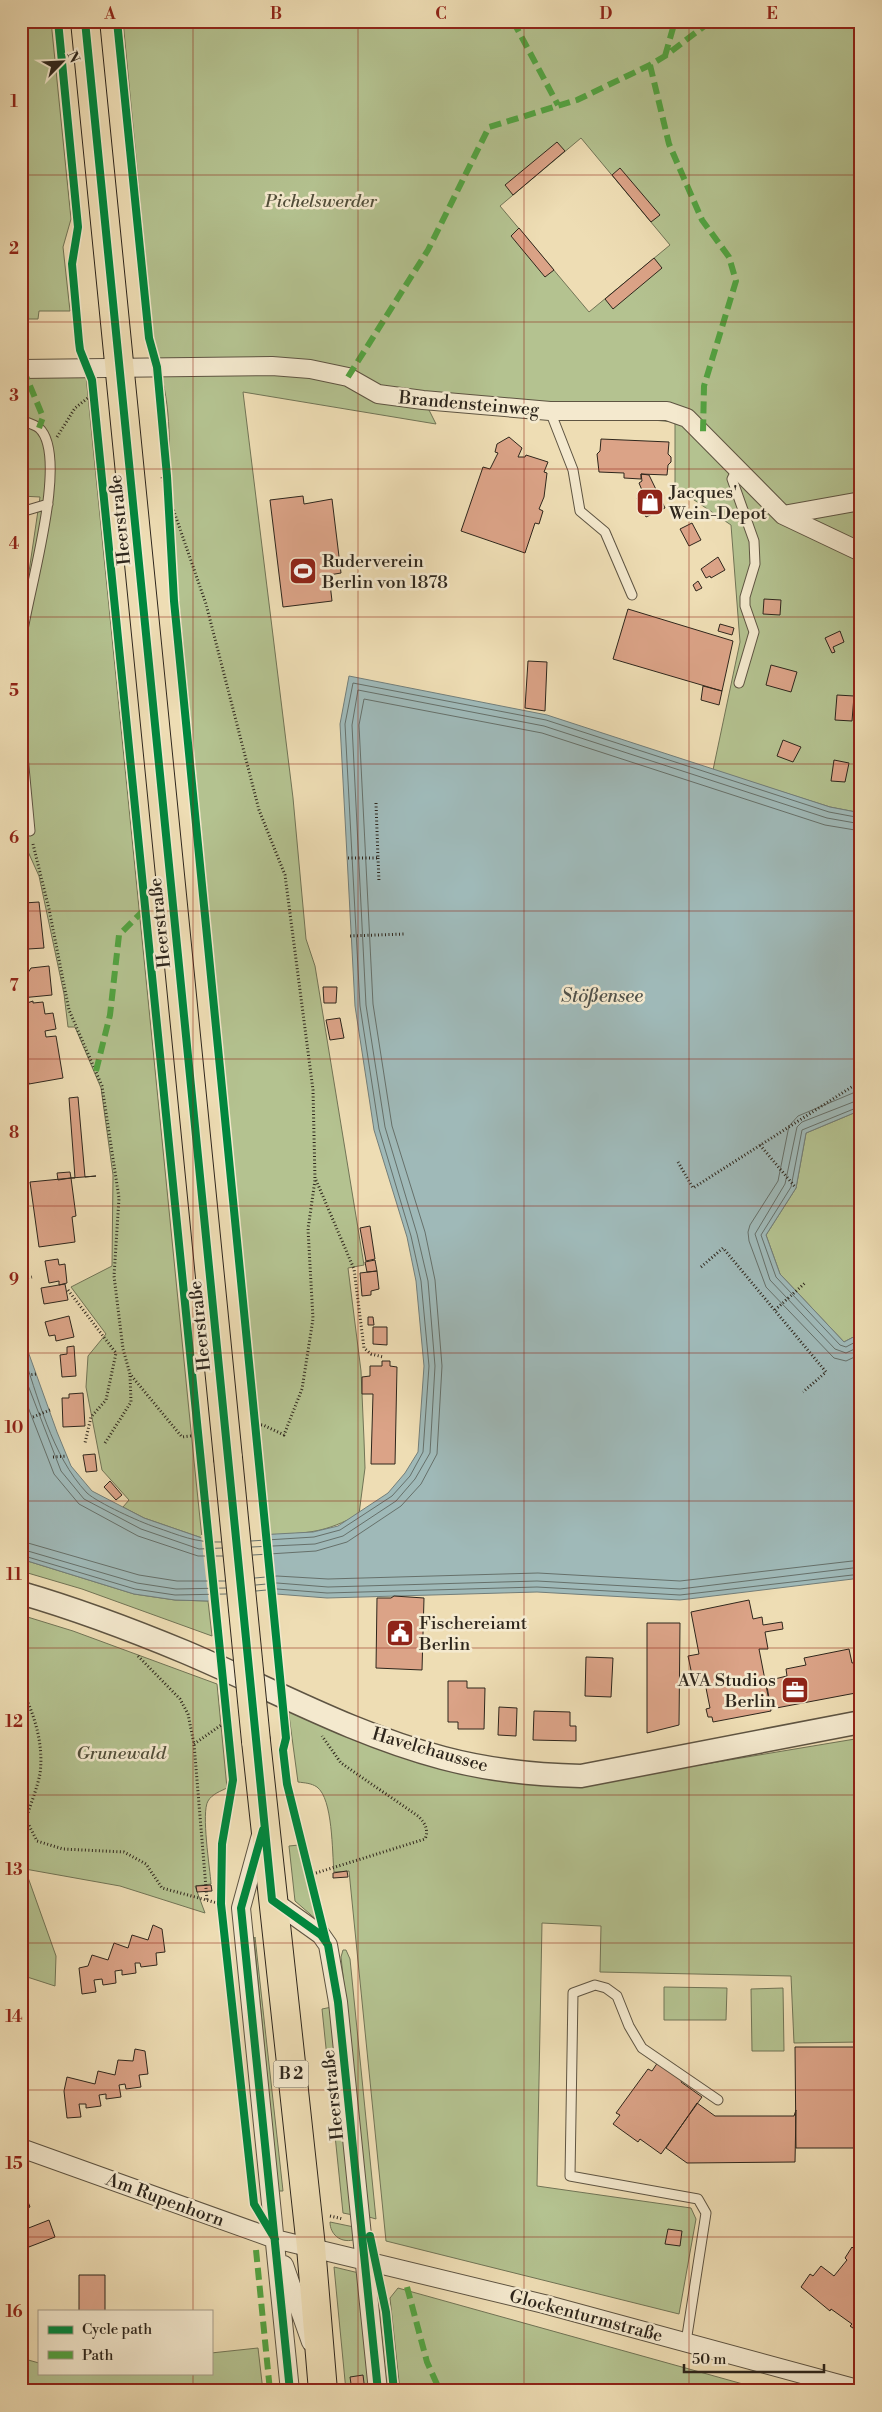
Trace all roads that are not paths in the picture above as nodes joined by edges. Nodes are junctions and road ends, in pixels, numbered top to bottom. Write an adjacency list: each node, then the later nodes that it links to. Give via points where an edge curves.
1 (85, 21): 2 (main road, Heerstraße / B 2)
2 (120, 367): 3 (street, Brandensteinweg); 4 (street, Brandensteinweg, via 272,366 310,369 348,377 378,394); 19 (main road, Heerstraße / B 2, bridge)
3 (21, 369)
4 (550, 411): 6 (street, Brandensteinweg, via 667,411 687,418); 12 (lane, via 573,470 580,511 605,532)
5 (21, 420): 8 (lane, via 39,428 48,445 51,477)
6 (737, 469): 10 (street, Brandensteinweg); 14 (lane, via 732,479 750,524 755,564 745,597 754,632)
7 (861, 501): 10 (street)
8 (48, 504): 9 (lane); 13 (lane)
9 (21, 512)
10 (783, 515): 11 (street, Brandensteinweg)
11 (861, 552)
12 (632, 595)
13 (21, 643)
14 (739, 684)
15 (21, 735): 16 (lane)
16 (30, 831)
17 (21, 1593): 18 (street, Havelchaussee, via 184,1652 316,1712 398,1744 491,1769 572,1776 620,1770)
18 (861, 1722)
19 (265, 1823): 20 (main road, Heerstraße / B 2); 23 (street, Heerstraße, via 242,1908)
20 (272, 1900): 24 (main road, Heerstraße / B 2); 25 (street, Heerstraße, via 321,1935 328,1945 338,2002)
21 (718, 2100): 26 (lane, via 642,2048 617,1996 595,1985 573,1993 570,2176 698,2199 706,2213)
22 (21, 2148): 23 (street, Am Rupenhorn)
23 (275, 2239): 24 (street, Am Rupenhorn); 27 (street, Heerstraße); 29 (street, Heerstraße)
24 (311, 2247): 25 (street, Glockenturmstraße); 27 (main road, Heerstraße / B 2)
25 (365, 2260): 26 (street, Glockenturmstraße); 30 (street, Heerstraße)
26 (686, 2342): 28 (street, Glockenturmstraße)
27 (322, 2381)
28 (861, 2390)
29 (290, 2391)
30 (378, 2391)

